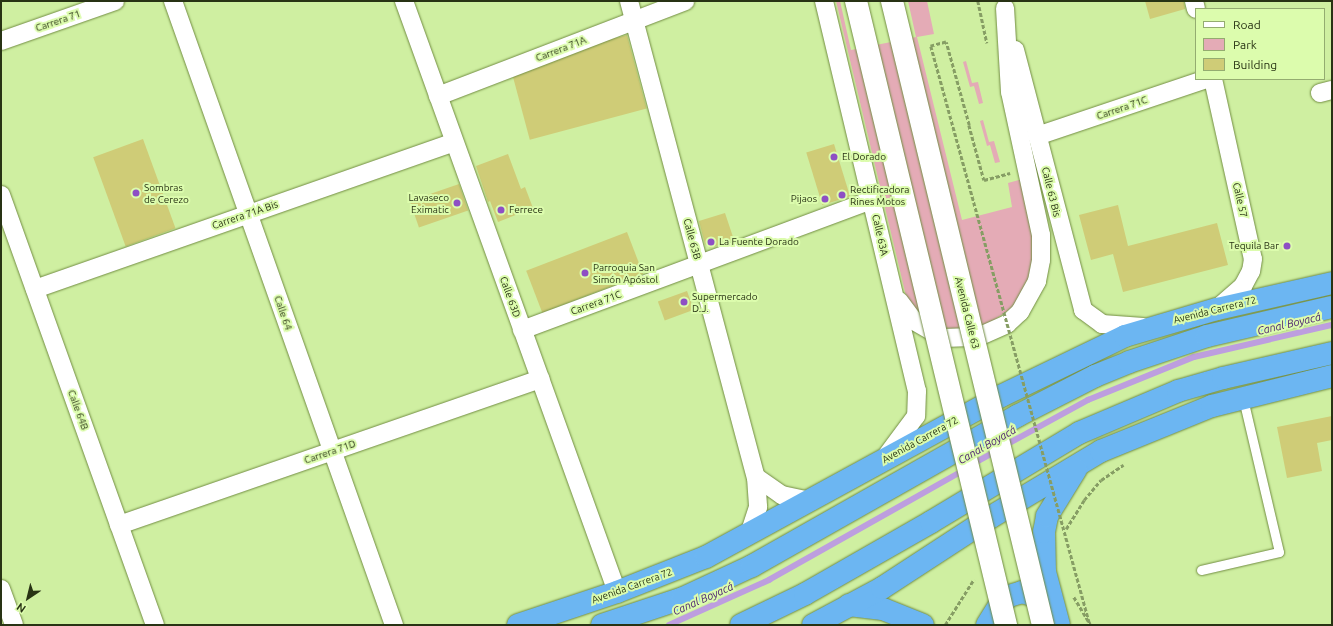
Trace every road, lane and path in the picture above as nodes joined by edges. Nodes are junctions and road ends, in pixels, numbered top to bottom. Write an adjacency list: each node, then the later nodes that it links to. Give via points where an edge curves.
1 (115, 1): 11 (street, Carrera 71)
2 (173, 1): 20 (street, Calle 64)
3 (404, 1): 14 (street, Calle 63D)
4 (629, 1): 10 (street, Calle 63B)
5 (685, 1): 10 (street, Carrera 71A)
6 (824, 1): 19 (street, Calle 63A)
7 (856, 1): 61 (main road, bridge)
8 (892, 1): 62 (main road, Avenida Calle 63, bridge)
9 (1004, 4): 15 (street, Calle 63 Bis); 24 (street, via 1010,92 1041,235 1041,260 1037,281 1020,312 1007,324 985,335 962,340 944,338 927,330 905,310)
10 (634, 20): 14 (street, Carrera 71A); 21 (street, Calle 63B)
11 (1, 41)
12 (1203, 80): 15 (street, Carrera 71C)
13 (1213, 80): 26 (street, Calle 57, via 1253,259 1251,271 1243,286)
14 (438, 96): 16 (street, Calle 63D)
15 (1037, 136): 27 (street, Calle 63 Bis, via 1082,310 1102,324)
16 (454, 142): 20 (street, Carrera 71A Bis); 28 (street, Calle 63D)
17 (1016, 171): 64 (path, bridge, via 984,180 946,42 931,46)
18 (1, 194): 23 (street, Calle 64B)
19 (872, 200): 21 (street, Carrera 71C); 24 (street, Calle 63A)
20 (248, 214): 23 (street, Carrera 71A Bis); 36 (street, Calle 64)
21 (699, 265): 28 (street, Carrera 71C); 40 (street, Calle 63B)
22 (1332, 283): 26 (highway, Avenida Carrera 72)
23 (35, 289): 42 (street, Calle 64B)
24 (894, 292): 37 (street, Calle 63A, via 917,391 918,406 911,426)
25 (1332, 307): 34 (highway, via 1193,340 1129,362)
26 (1217, 309): 27 (highway, Avenida Carrera 72)
27 (1151, 328): 29 (highway, Avenida Carrera 72)
28 (522, 330): 32 (street, Calle 63D)
29 (1102, 347): 33 (highway, Avenida Carrera 72); 34 (highway)
30 (1332, 353): 56 (highway, via 1201,385 1099,424 1060,444 806,594)
31 (1332, 376): 35 (highway)
32 (540, 379): 36 (street, Carrera 71D); 47 (street, Calle 63D)
33 (1023, 384): 34 (highway); 37 (highway, Avenida Carrera 72)
34 (1070, 388): 55 (highway, via 752,566 683,598)
35 (1243, 397): 39 (highway, via 1166,423 1115,444); 45 (lane, via 1279,552)
36 (332, 451): 42 (street, Carrera 71D); 53 (street, Calle 64)
37 (883, 460): 41 (highway, Avenida Carrera 72)
38 (1130, 461): 44 (path, via 1101,480 1075,513)
39 (1080, 463): 48 (highway, via 1047,516 1044,532 1045,572); 49 (highway, via 882,588)
40 (756, 477): 41 (street, via 782,495); 43 (street, Calle 63B, via 758,507)
41 (811, 501): 43 (highway, Avenida Carrera 72)
42 (119, 525): 52 (street, Calle 64B)
43 (749, 535): 47 (highway, Avenida Carrera 72, via 706,557)
44 (1062, 538)
45 (1201, 570)
46 (1, 589): 51 (street)
47 (617, 592): 54 (highway, Avenida Carrera 72)
48 (1053, 601): 60 (highway, via 1022,592 1009,596 1000,604); 63 (highway)
49 (850, 605): 57 (highway); 58 (highway, via 883,609)
50 (954, 610): 59 (path)
51 (14, 625)
52 (155, 625)
53 (394, 625)
54 (518, 625)
55 (602, 625)
56 (741, 625)
57 (813, 625)
58 (923, 625)
59 (945, 625)
60 (988, 625)
61 (1006, 625)
62 (1043, 625)
63 (1059, 625)
64 (1090, 625)

